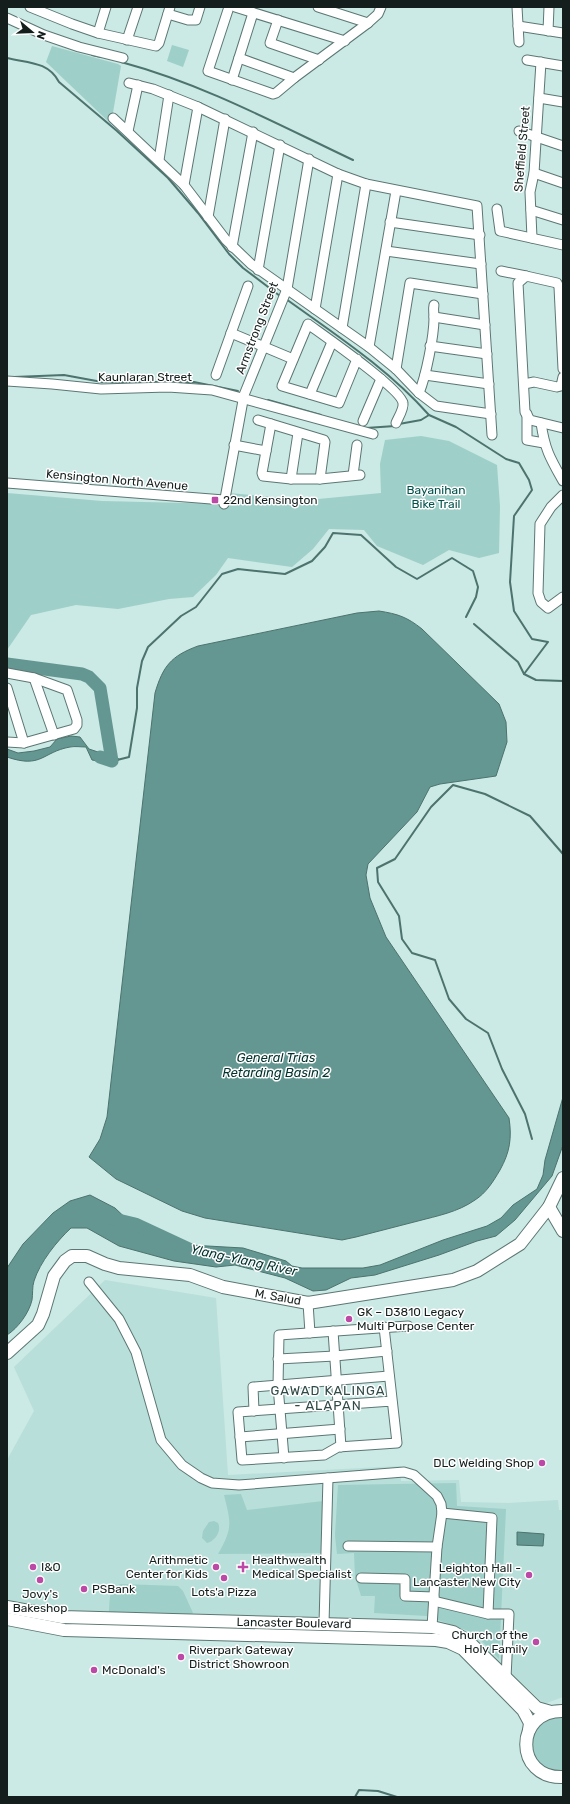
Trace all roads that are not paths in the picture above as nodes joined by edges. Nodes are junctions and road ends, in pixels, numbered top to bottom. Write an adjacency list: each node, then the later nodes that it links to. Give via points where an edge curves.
1 (30, 7): 18 (street)
2 (106, 7): 18 (street)
3 (138, 7): 20 (street)
4 (200, 7): 11 (street, via 196,20 188,20)
5 (229, 7): 30 (street, via 208,71)
6 (235, 7): 12 (street)
7 (318, 7): 15 (street)
8 (381, 7): 15 (street, via 378,14)
9 (517, 7): 16 (street)
10 (549, 7): 17 (street)
11 (169, 10): 20 (street, via 158,45)
12 (254, 13): 14 (street); 24 (street)
13 (7, 18): 23 (street, via 79,48)
14 (278, 20): 21 (street); 25 (street, via 270,43)
15 (368, 23): 21 (street)
16 (518, 26): 17 (street); 22 (street)
17 (548, 31): 19 (street)
18 (98, 33): 20 (street)
19 (563, 33)
20 (127, 40)
21 (345, 41): 25 (street)
22 (519, 42)
23 (123, 58)
24 (239, 58): 29 (street); 30 (street)
25 (319, 60): 29 (street)
26 (527, 60): 27 (street)
27 (541, 62): 28 (street); 34 (street, Sheffield Street)
28 (563, 66)
29 (294, 78): 30 (street, via 273,94)
30 (232, 80)
31 (129, 83): 32 (street)
32 (138, 85): 33 (street); 39 (street)
33 (169, 95): 36 (street); 46 (street)
34 (539, 98): 35 (street); 42 (street, Sheffield Street)
35 (563, 102)
36 (198, 107): 38 (street); 51 (street)
37 (114, 118): 39 (street)
38 (225, 119): 41 (street); 55 (street)
39 (128, 131): 46 (street)
40 (520, 131): 42 (street)
41 (253, 132): 43 (street); 61 (street)
42 (536, 136): 44 (street); 47 (street, Sheffield Street)
43 (280, 145): 45 (street); 64 (street)
44 (563, 146)
45 (309, 159): 48 (street); 69 (street, Armstrong Street)
46 (159, 160): 51 (street)
47 (534, 173): 49 (street); 54 (street, Sheffield Street, via 530,192)
48 (338, 174): 50 (street); 72 (street)
49 (563, 183)
50 (366, 184): 52 (street); 76 (street)
51 (184, 185): 55 (street)
52 (396, 191): 57 (street); 58 (street, via 477,206)
53 (497, 209): 59 (street, via 500,231)
54 (531, 210): 56 (street); 59 (street, Sheffield Street)
55 (208, 218): 61 (street)
56 (563, 220)
57 (390, 222): 58 (street); 62 (street)
58 (480, 235): 63 (street)
59 (532, 238): 60 (street)
60 (563, 245)
61 (232, 247): 64 (street)
62 (386, 251): 63 (street); 82 (street)
63 (481, 264): 70 (street)
64 (258, 270): 69 (street)
65 (502, 271): 66 (street)
66 (526, 276): 67 (street); 94 (street, via 518,283)
67 (560, 284): 74 (street)
68 (248, 286): 77 (street)
69 (286, 292): 72 (street); 81 (street, Armstrong Street)
70 (483, 294): 75 (street); 86 (street, via 410,283)
71 (434, 305): 73 (street)
72 (315, 309): 76 (street)
73 (434, 317): 75 (street); 80 (street)
74 (562, 323): 78 (street)
75 (485, 325): 83 (street)
76 (342, 328): 82 (street)
77 (231, 333): 81 (street); 88 (street)
78 (562, 338): 87 (street)
79 (332, 342): 84 (street, via 308,324); 85 (street); 97 (street)
80 (430, 346): 83 (street); 89 (street)
81 (264, 347): 84 (street); 98 (street, Armstrong Street)
82 (369, 347): 86 (street)
83 (487, 354): 93 (street)
84 (293, 359): 97 (street, via 282,386)
85 (357, 360): 91 (street); 97 (street, via 339,403)
86 (396, 369): 96 (street)
87 (563, 369)
88 (216, 375)
89 (425, 375): 93 (street); 96 (street)
90 (563, 377): 95 (street)
91 (381, 379): 102 (street); 103 (street, via 403,402)
92 (7, 381): 98 (street, Kaunlaran Street, via 101,389 187,387)
93 (488, 384): 99 (street)
94 (524, 384): 95 (street, via 534,382); 100 (street)
95 (560, 388)
96 (419, 393): 99 (street, via 441,408)
97 (310, 394)
98 (244, 398): 108 (street, Kaunlaran Street); 111 (street, Armstrong Street)
99 (491, 414): 109 (street)
100 (527, 414): 104 (street, via 530,420); 110 (street, via 527,440)
101 (258, 420): 105 (street)
102 (363, 421)
103 (396, 423)
104 (541, 423): 106 (street); 110 (street)
105 (271, 424): 107 (street); 113 (street)
106 (563, 428)
107 (298, 432): 114 (street); 115 (street, via 325,442)
108 (373, 434)
109 (492, 435)
110 (544, 443): 116 (street)
111 (234, 445): 113 (street); 119 (street, Armstrong Street)
112 (357, 445): 115 (street, via 356,475)
113 (266, 451): 114 (street, via 263,476)
114 (291, 479): 115 (street)
115 (320, 479)
116 (563, 481)
117 (7, 483): 119 (street, Kensington North Avenue)
118 (563, 495): 120 (street, via 540,524 538,593 541,602 548,608)
119 (224, 502)
120 (563, 597)
121 (7, 673): 122 (street)
122 (34, 678): 124 (street); 124 (street, via 63,688 69,694 77,725 74,729)
123 (7, 688): 126 (street)
124 (54, 735): 126 (street)
125 (7, 742): 126 (street)
126 (24, 743)
127 (563, 1178): 128 (main road, M. Salud)
128 (549, 1207): 129 (main road); 131 (main road, M. Salud, via 520,1244 477,1271 453,1280)
129 (563, 1231)
130 (89, 1282): 152 (street, via 120,1319 142,1369 161,1440 182,1465 201,1478 220,1484 239,1485)
131 (308, 1303): 135 (street); 137 (main road, M. Salud, via 223,1288 190,1275 119,1268 79,1255 68,1258 59,1268 38,1325)
132 (408, 1326): 133 (street)
133 (384, 1327): 134 (street); 136 (street)
134 (333, 1331): 135 (street); 138 (street)
135 (310, 1333): 139 (street, via 279,1335)
136 (387, 1351): 138 (street); 140 (street)
137 (7, 1354)
138 (335, 1356): 139 (street); 141 (street)
139 (278, 1359): 142 (street)
140 (389, 1376): 141 (street); 143 (street)
141 (336, 1381): 142 (street); 144 (street)
142 (278, 1386): 145 (street); 146 (street, via 253,1387)
143 (392, 1401): 144 (street); 150 (street, via 397,1443)
144 (338, 1405): 145 (street); 147 (street)
145 (280, 1409): 146 (street); 148 (street)
146 (254, 1411): 149 (street, via 238,1412)
147 (340, 1429): 148 (street); 150 (street)
148 (282, 1434): 149 (street); 151 (street)
149 (240, 1437): 151 (street, via 242,1460)
150 (341, 1447): 151 (street, via 324,1455)
151 (284, 1458)
152 (328, 1478): 153 (street, via 404,1472 414,1475 437,1496); 161 (street)
153 (442, 1513): 155 (street); 159 (street, via 496,1518 495,1558)
154 (348, 1546): 155 (street)
155 (437, 1547): 157 (street)
156 (361, 1578): 157 (street, via 405,1580 404,1596)
157 (434, 1599): 159 (street); 162 (street)
158 (7, 1607): 161 (main road, Lancaster Boulevard, via 62,1617)
159 (488, 1614): 163 (street, via 508,1614)
160 (7, 1619): 165 (main road, Lancaster Boulevard, via 64,1630 448,1642 463,1649 522,1710 530,1723)
161 (324, 1624): 162 (main road, Lancaster Boulevard)
162 (432, 1626): 163 (main road, Lancaster Boulevard, via 453,1632 468,1641)
163 (506, 1678): 164 (main road, Lancaster Boulevard, via 537,1708)
164 (557, 1712): 165 (main road, via 538,1718)
165 (529, 1730): 166 (main road, via 526,1738 528,1756 538,1771)
166 (560, 1779)

